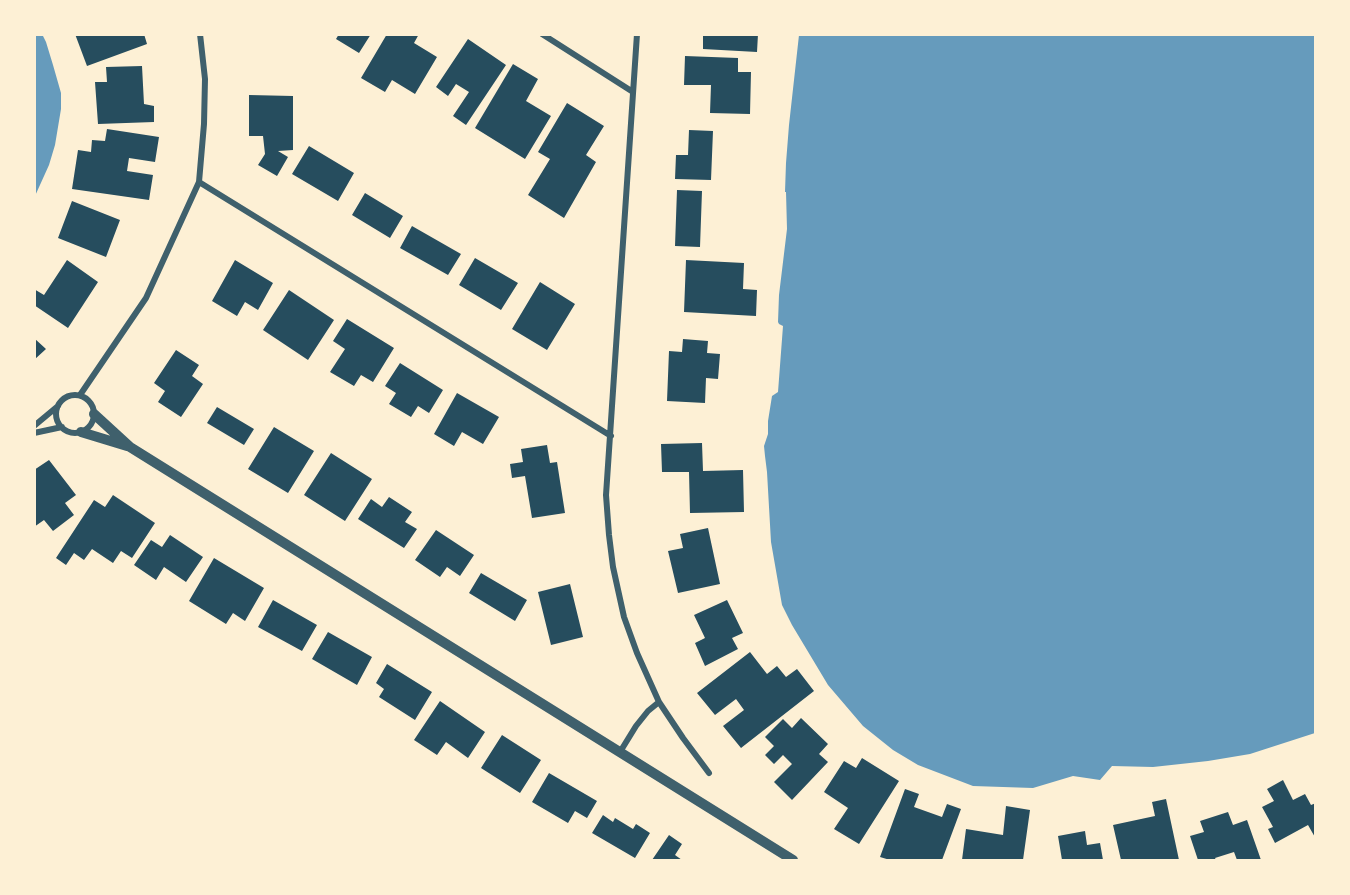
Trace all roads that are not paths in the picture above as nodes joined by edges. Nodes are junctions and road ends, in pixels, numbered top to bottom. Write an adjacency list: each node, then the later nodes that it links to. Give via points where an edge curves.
1 (542, 34): 4 (street)
2 (637, 34): 4 (street)
3 (202, 36): 5 (street, via 205,79)
4 (633, 92): 13 (street)
5 (199, 182): 6 (street, via 146,298); 13 (street)
6 (80, 395): 7 (street, via 67,396); 8 (street, via 90,402)
7 (58, 405): 9 (street); 10 (street, via 56,417)
8 (94, 414): 11 (street, via 90,425); 14 (street)
9 (34, 426)
10 (62, 428): 11 (street); 12 (street)
11 (81, 432): 14 (street)
12 (34, 433)
13 (611, 436): 15 (street, via 606,495 613,567 624,617)
14 (130, 447): 16 (street)
15 (659, 702): 16 (street, via 648,711); 17 (street)
16 (620, 752): 18 (street)
17 (709, 773)
18 (793, 861)

